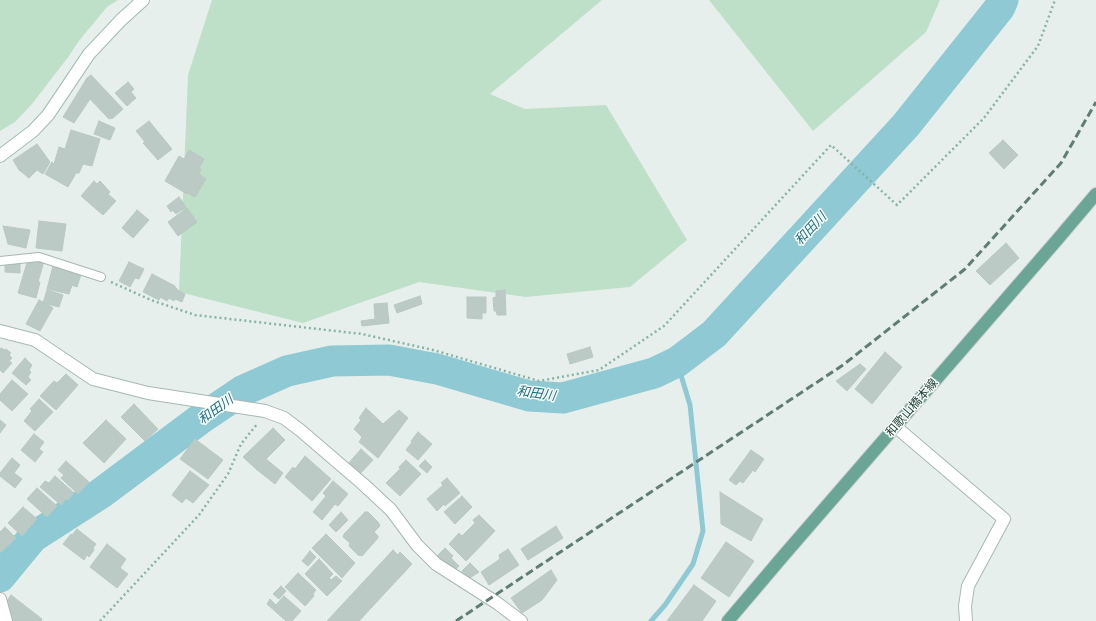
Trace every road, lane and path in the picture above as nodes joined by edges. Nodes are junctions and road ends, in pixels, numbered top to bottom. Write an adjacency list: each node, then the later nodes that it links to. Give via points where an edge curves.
1 (143, 0): 3 (street, via 89,54 48,115 33,131)
2 (1055, 0): 6 (path, via 1038,46 984,118 897,205 831,145 664,326 599,370 539,382 433,350 362,334 195,315 151,300)
3 (0, 156)
4 (1096, 194): 9 (main road, 和歌山橋本線)
5 (0, 261): 6 (lane, via 39,257)
6 (101, 277)
7 (0, 331): 8 (street, via 35,340 93,379 148,393)
8 (265, 410): 12 (path, via 258,425 241,444 228,474 199,515); 13 (street, via 284,418 300,430 392,510 417,545 436,564)
9 (896, 427): 14 (main road, 和歌山橋本線); 15 (street, via 1004,519 968,586 964,606)
10 (0, 599): 11 (street)
11 (6, 621)
12 (100, 621)
13 (521, 621)
14 (728, 621)
15 (966, 621)

